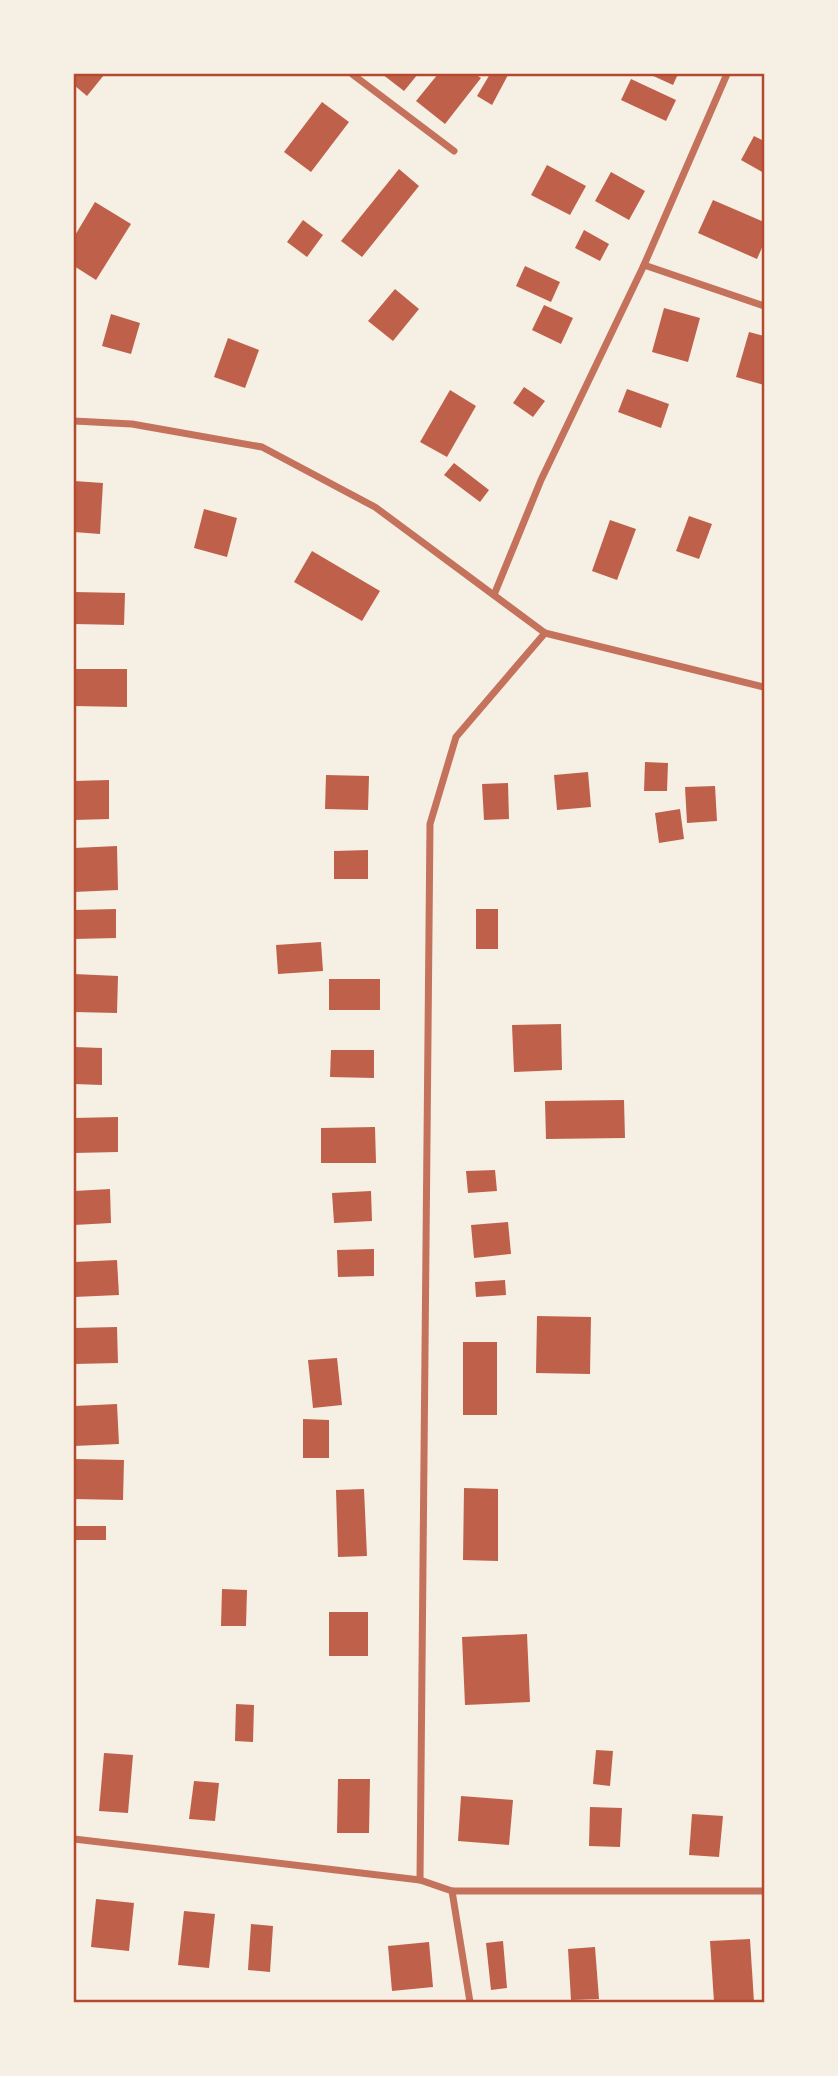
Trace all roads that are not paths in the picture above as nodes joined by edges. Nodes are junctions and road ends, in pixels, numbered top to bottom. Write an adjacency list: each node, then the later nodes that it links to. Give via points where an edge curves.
1 (352, 74): 3 (street)
2 (727, 74): 4 (street)
3 (454, 151)
4 (644, 265): 5 (street); 7 (street, via 541,480)
5 (765, 306)
6 (74, 421): 7 (street, via 132,424 262,447 376,507)
7 (494, 596): 8 (street)
8 (545, 633): 9 (street); 11 (street, via 456,737 430,824)
9 (765, 687)
10 (74, 1839): 11 (street)
11 (419, 1880): 12 (street)
12 (452, 1891): 13 (street); 14 (street)
13 (765, 1891)
14 (470, 2003)

